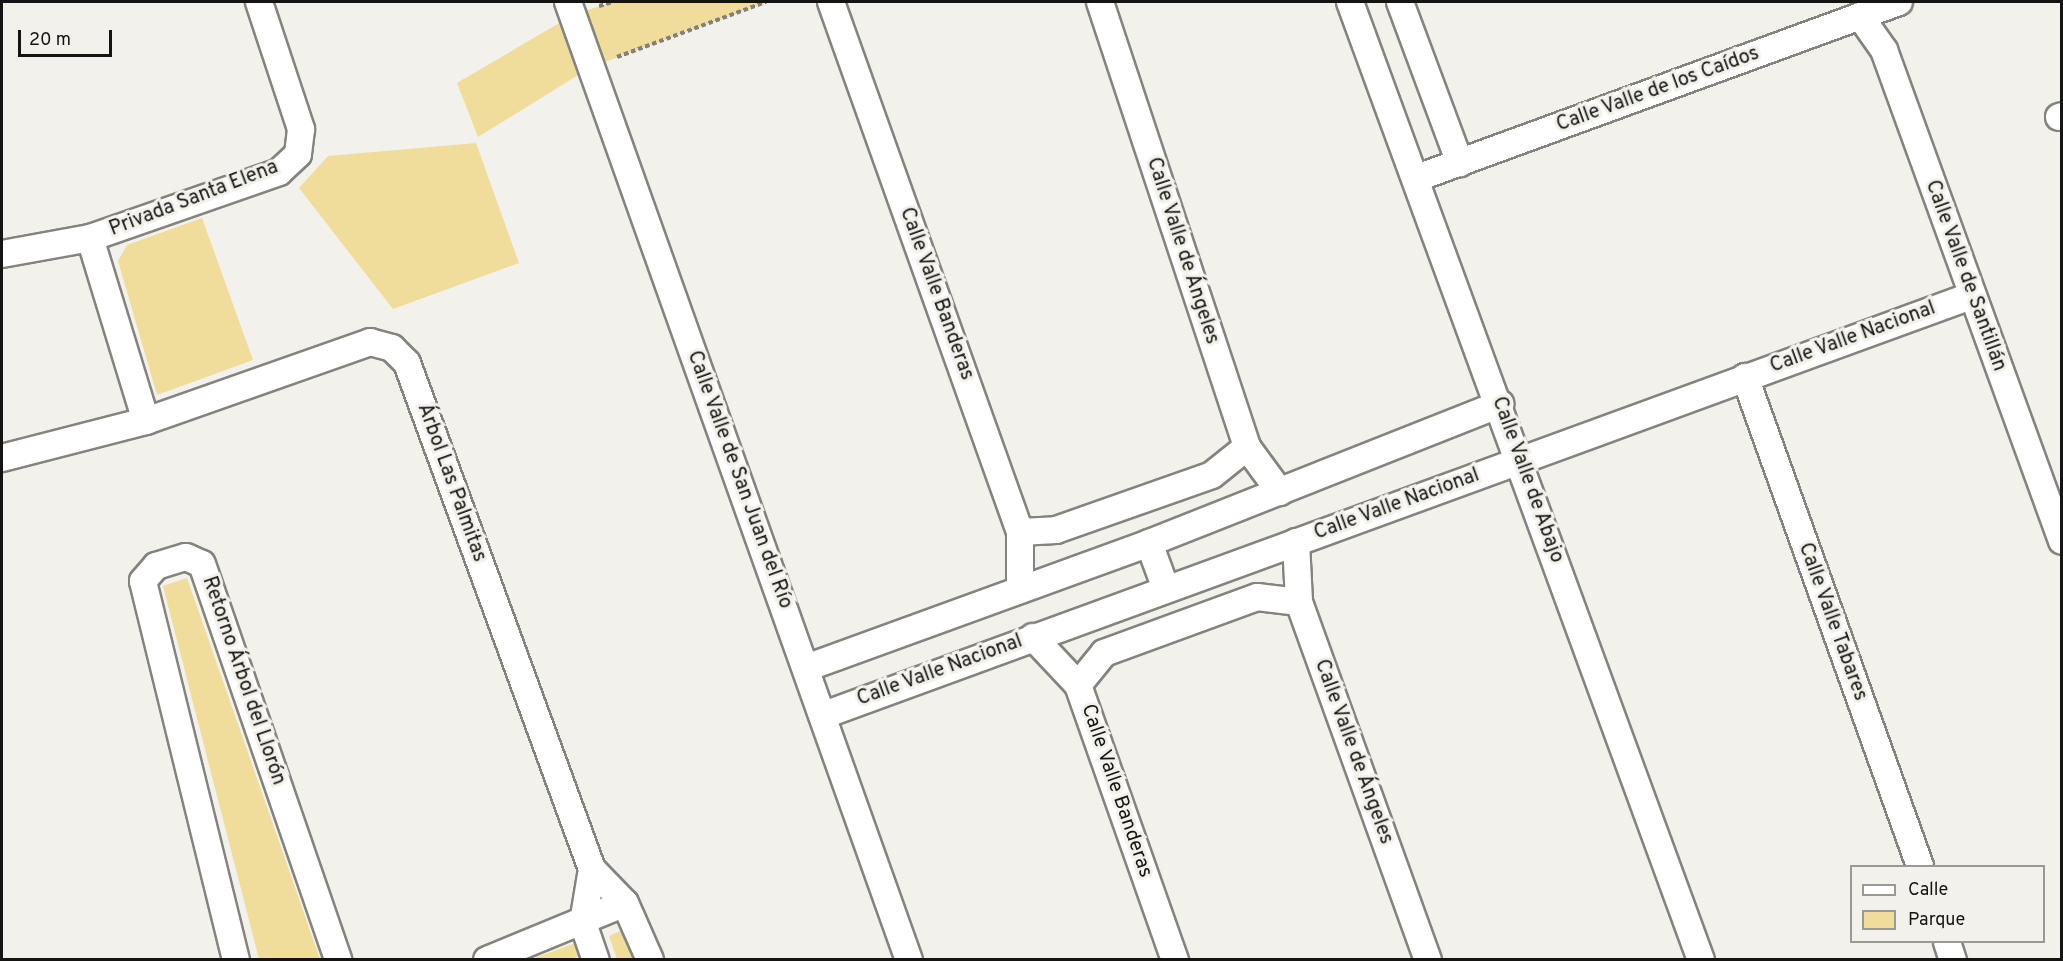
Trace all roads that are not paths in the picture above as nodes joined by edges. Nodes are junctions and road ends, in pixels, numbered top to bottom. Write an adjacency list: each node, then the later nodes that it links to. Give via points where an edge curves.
1 (259, 2): 11 (street, Privada Santa Elena, via 301,129 298,154 279,172)
2 (568, 2): 29 (street, Calle Valle de San Juan del Río)
3 (831, 2): 21 (street, Calle Valle Banderas)
4 (1100, 2): 17 (street, Calle Valle de Ángeles)
5 (1350, 2): 10 (street, Calle Valle de Abajo)
6 (1400, 2): 9 (street)
7 (1899, 2): 8 (street, Calle Valle de los Caídos)
8 (1860, 16): 9 (street, Calle Valle de los Caídos); 13 (street, Calle Valle de Santillán, via 1884,50)
9 (1460, 163): 10 (street, Calle Valle de los Caídos)
10 (1417, 178): 15 (street, Calle Valle de Abajo)
11 (90, 238): 12 (street, Privada Santa Elena); 16 (street)
12 (2, 254)
13 (1971, 296): 14 (street, Calle Valle Nacional); 22 (street, Calle Valle de Santillán)
14 (1745, 377): 19 (street, Calle Valle Nacional); 32 (street, Calle Valle Tabares)
15 (1500, 404): 19 (street, Calle Valle de Abajo); 20 (street)
16 (146, 421): 18 (street, Árbol Las Palmitas); 33 (street, Árbol Las Palmitas, via 370,342 392,348 407,363)
17 (1247, 447): 20 (street, Calle Valle de Ángeles); 21 (street, via 1212,475 1056,530)
18 (2, 458)
19 (1519, 460): 23 (street, Calle Valle Nacional); 45 (street, Calle Valle de Abajo)
20 (1280, 492): 24 (street)
21 (1020, 532): 26 (street, Calle Valle Banderas)
22 (2061, 541)
23 (1296, 542): 25 (street, Calle Valle Nacional); 27 (street, Calle Valle de Ángeles)
24 (1149, 543): 25 (street); 26 (street)
25 (1166, 589): 28 (street, Calle Valle Nacional)
26 (1020, 590): 29 (street)
27 (1299, 602): 30 (street, via 1257,597 1104,653); 44 (street, Calle Valle de Ángeles)
28 (1033, 637): 30 (street, Calle Valle Banderas); 31 (street, Calle Valle Nacional)
29 (806, 668): 31 (street, Calle Valle de San Juan del Río)
30 (1078, 685): 43 (street, Calle Valle Banderas)
31 (824, 715): 42 (street, Calle Valle de San Juan del Río)
32 (1919, 865)
33 (592, 869): 34 (street, Árbol Las Palmitas); 35 (street, Árbol Las Palmitas)
34 (626, 903): 35 (street); 41 (street)
35 (583, 923): 39 (street); 40 (street)
36 (1947, 943): 46 (street)
37 (236, 960): 38 (street, Retorno Árbol del Llorón, via 143,581 156,566 186,557 202,564)
38 (339, 960)
39 (487, 960)
40 (596, 960)
41 (650, 960)
42 (909, 960)
43 (1175, 960)
44 (1428, 960)
45 (1701, 960)
46 (1953, 960)

